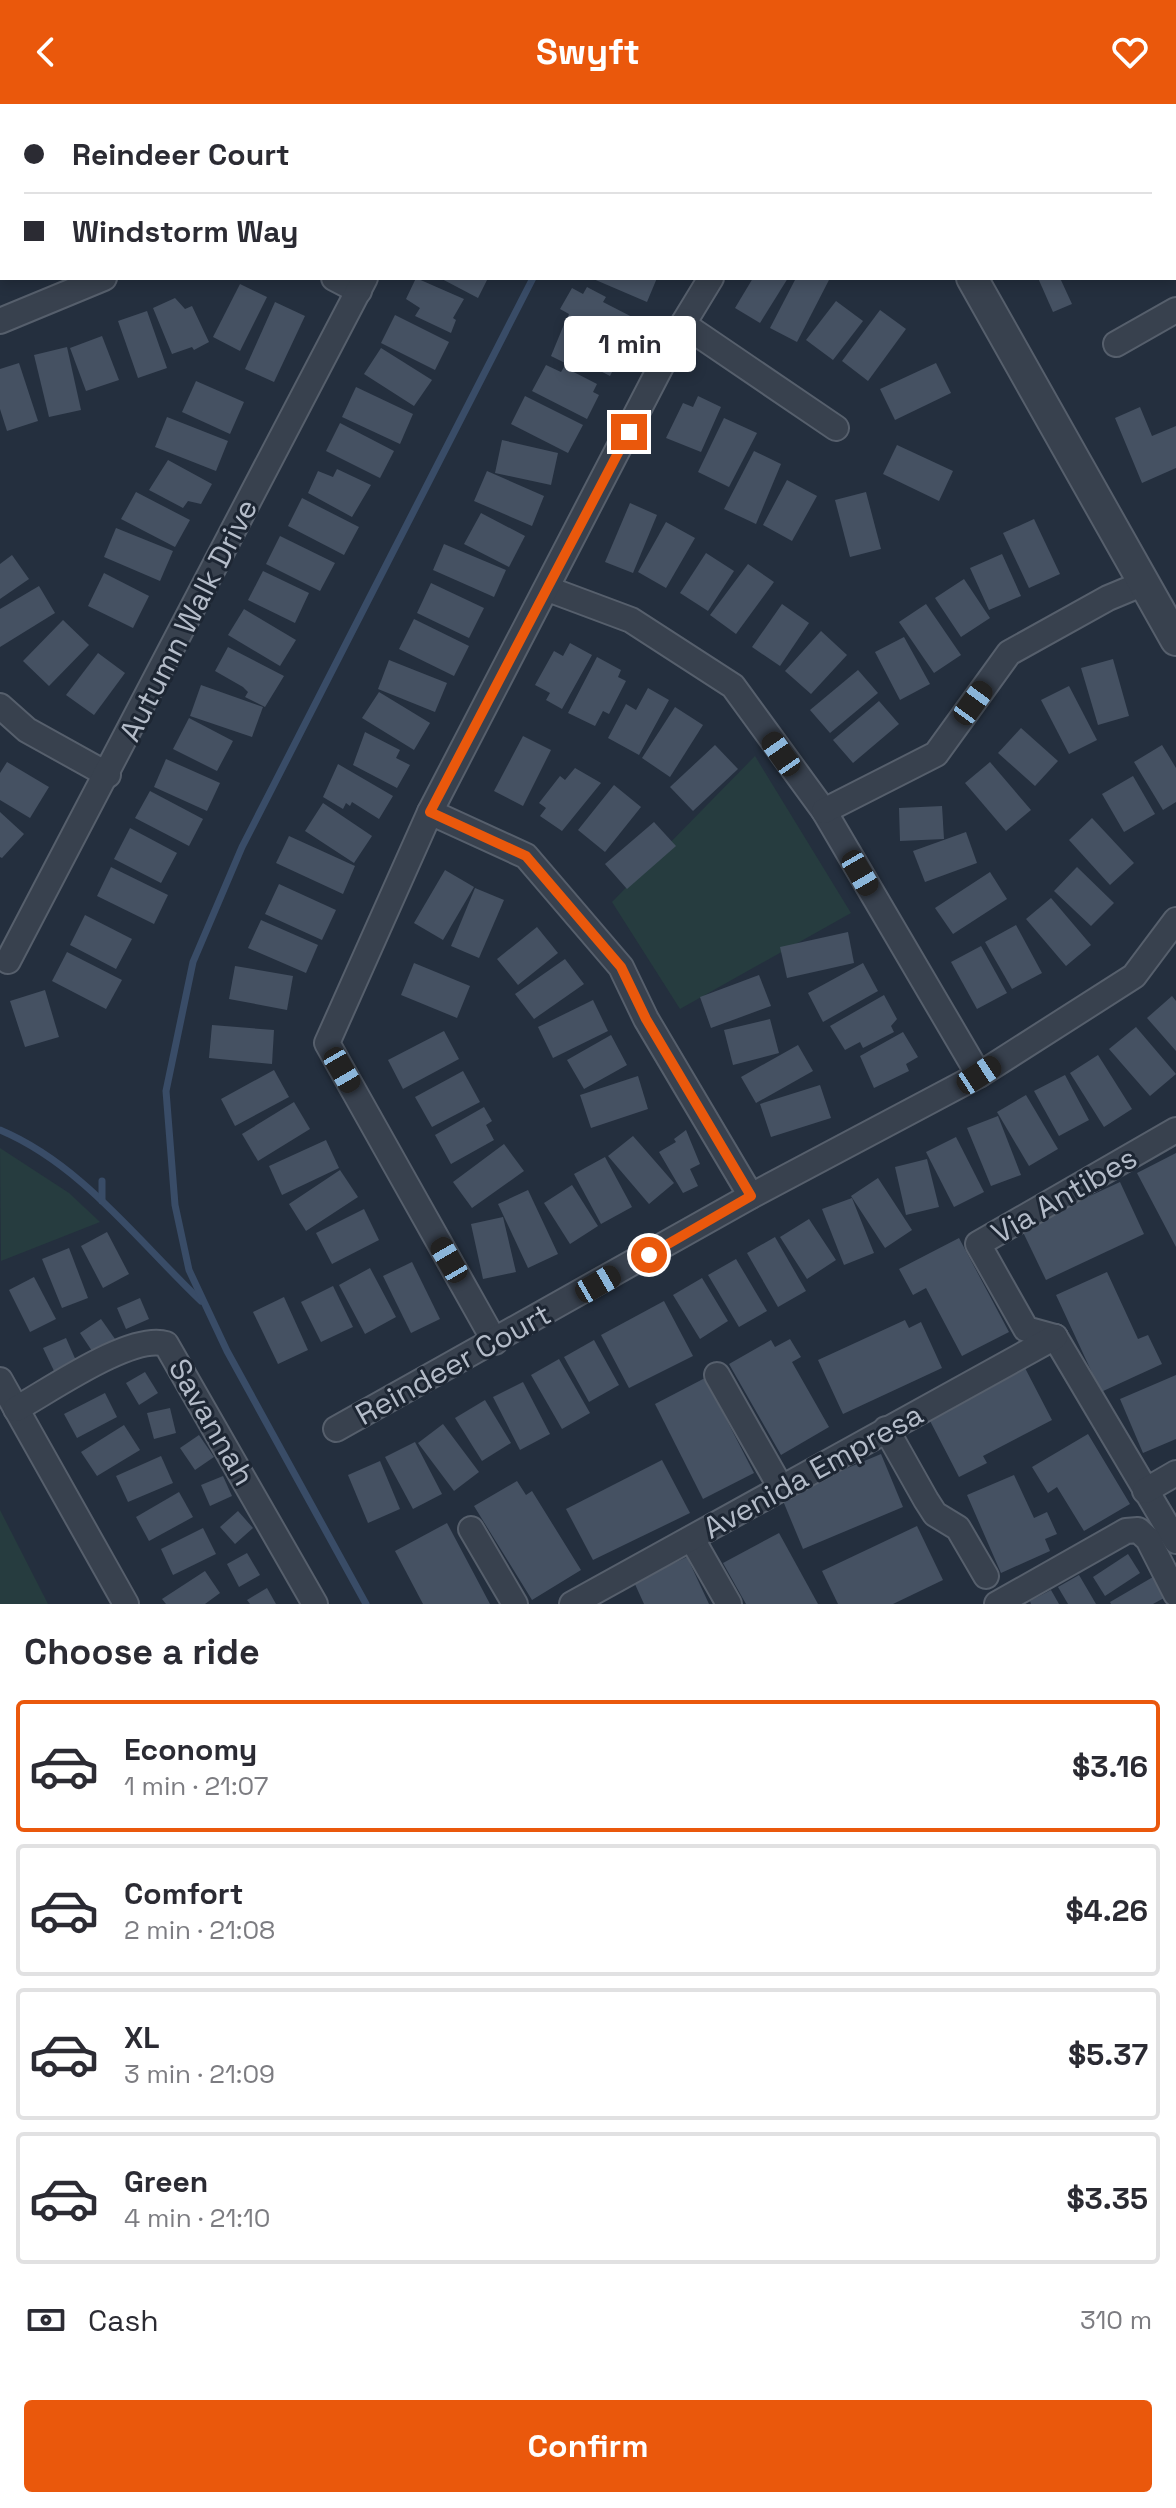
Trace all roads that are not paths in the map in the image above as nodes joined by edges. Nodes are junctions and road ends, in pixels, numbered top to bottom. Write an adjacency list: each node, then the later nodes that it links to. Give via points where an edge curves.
1 (99, 280): 6 (street)
2 (710, 280): 7 (street)
3 (973, 280): 10 (street)
4 (362, 284): 14 (street, Autumn Walk Drive)
5 (1176, 310): 8 (street)
6 (0, 321)
7 (683, 324): 9 (street); 11 (street)
8 (1116, 344)
9 (836, 428)
10 (1144, 583): 12 (street); 15 (street, via 1009,653 936,754)
11 (548, 589): 15 (street, via 631,620 733,686); 16 (street)
12 (1176, 640)
13 (0, 706): 14 (street, via 27,730)
14 (108, 775): 18 (street, Autumn Walk Drive)
15 (824, 811): 19 (street)
16 (430, 812): 21 (street, via 526,856 621,967); 23 (street, via 327,1043)
17 (1176, 920): 19 (street, Reindeer Court, via 1134,976)
18 (8, 961)
19 (979, 1075): 21 (street, Reindeer Court)
20 (1176, 1130): 22 (street, Via Antibes, via 978,1244 1026,1329)
21 (751, 1196): 23 (street, Reindeer Court)
22 (1055, 1337): 28 (street, Avenida Empresa); 31 (street)
23 (495, 1342): 27 (street, Reindeer Court)
24 (717, 1375): 30 (street)
25 (0, 1380): 26 (street)
26 (16, 1409): 37 (street); 38 (street, Savannah, via 134,1345 166,1344)
27 (336, 1429)
28 (886, 1429): 30 (street, Avenida Empresa); 35 (street, via 935,1514 958,1528)
29 (1176, 1473): 31 (street)
30 (781, 1488): 33 (street, Avenida Empresa)
31 (1145, 1491): 34 (street)
32 (471, 1529): 39 (street)
33 (692, 1539): 40 (street, Avenida Empresa); 41 (street)
34 (1176, 1541)
35 (986, 1576)
36 (1176, 1594): 42 (street, via 1148,1539 1138,1530 1126,1531)
37 (126, 1604)
38 (315, 1604)
39 (515, 1604)
40 (572, 1604)
41 (729, 1604)
42 (997, 1604)

